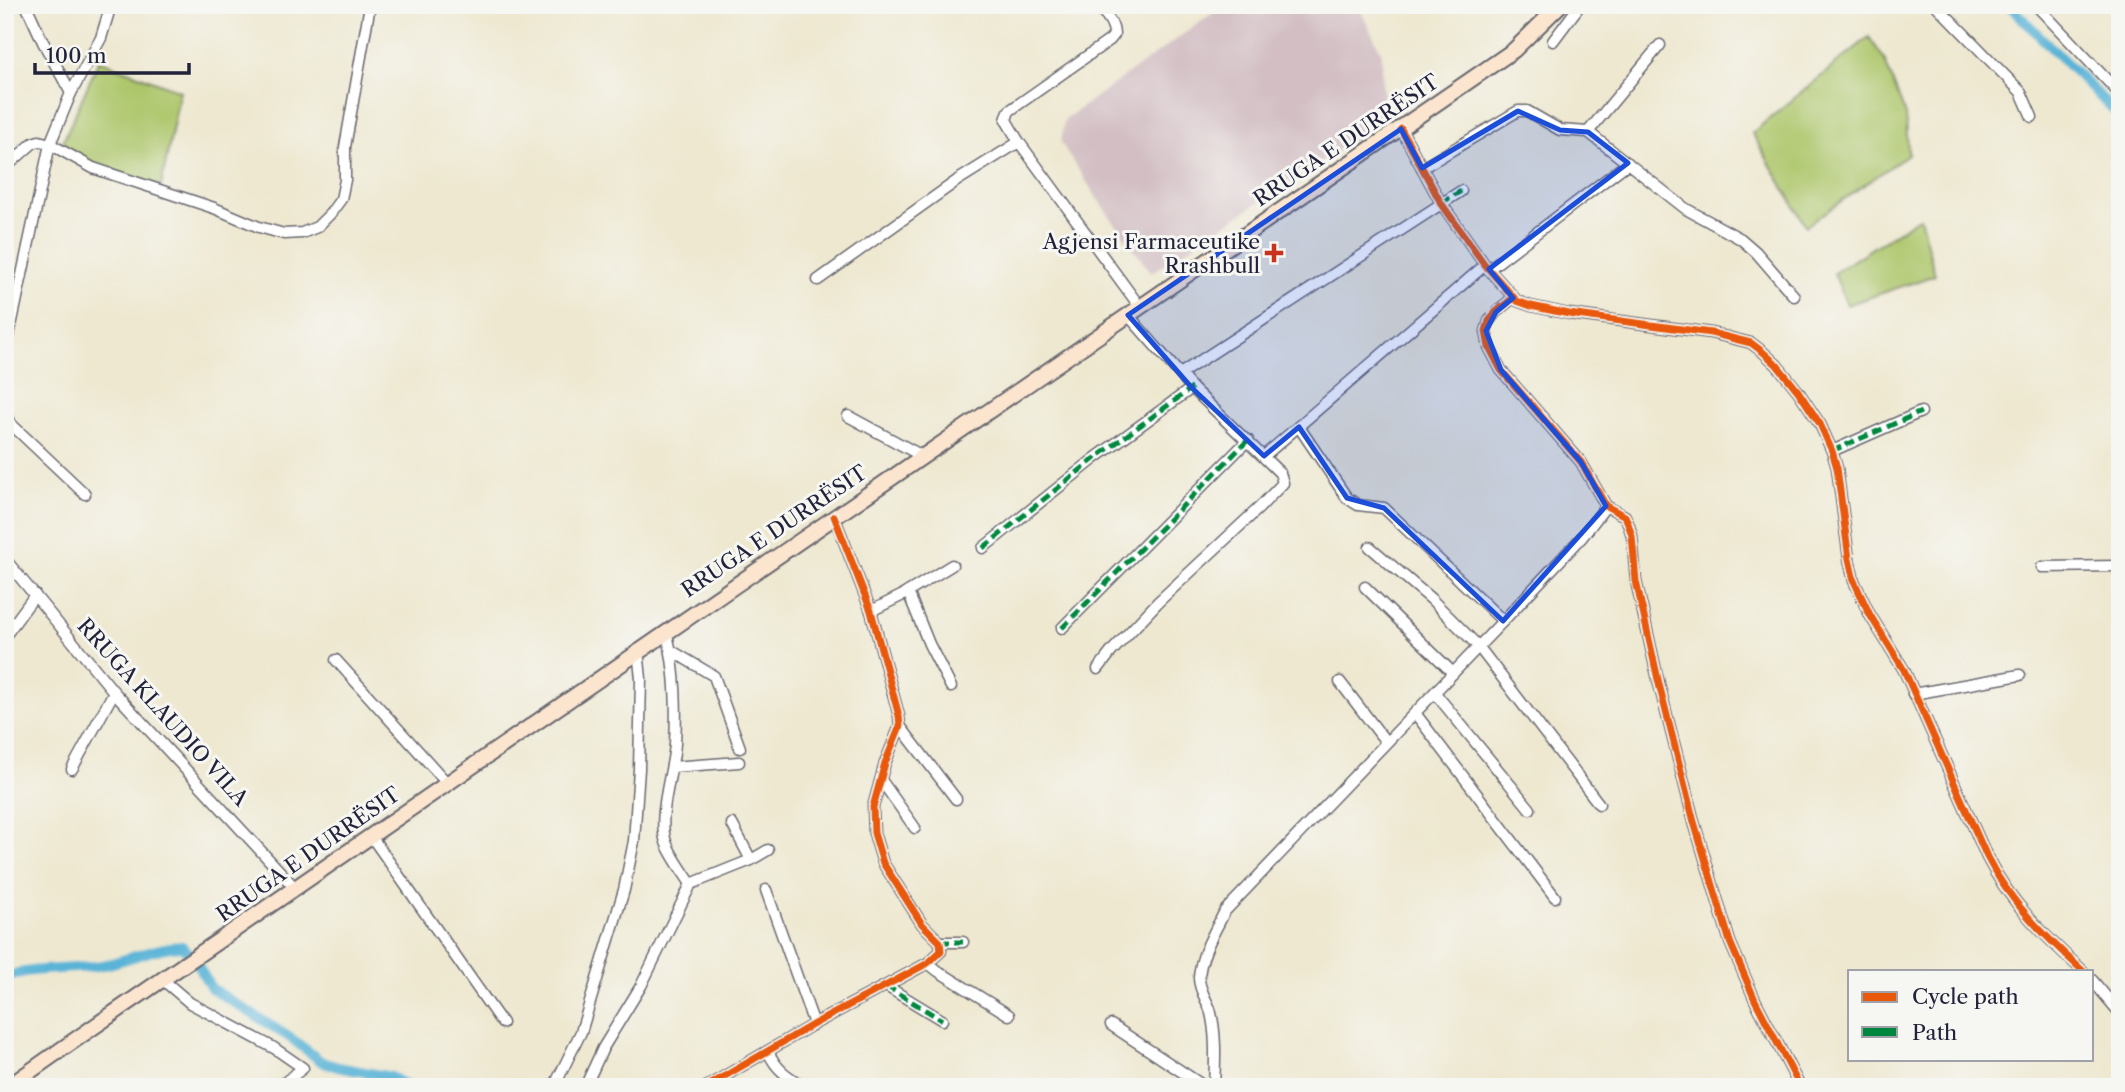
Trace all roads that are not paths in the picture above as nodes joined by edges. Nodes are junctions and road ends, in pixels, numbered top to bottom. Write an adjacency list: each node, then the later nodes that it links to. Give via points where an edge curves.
1 (26, 5): 11 (street)
2 (111, 5): 11 (street, via 101,38)
3 (370, 5): 17 (street, via 345,147 341,199 317,227 284,234 260,227 93,168)
4 (1096, 5): 16 (street, via 1114,27 1114,35 1009,111 1006,120)
5 (1560, 5): 14 (main road, RRUGA E DURRËSIT, via 1514,50)
6 (1580, 5): 9 (street)
7 (1936, 5): 13 (street, via 2021,92)
8 (2036, 5): 12 (street)
9 (1553, 41)
10 (1660, 45): 15 (street)
11 (71, 93): 17 (street)
12 (2120, 94)
13 (2032, 117)
14 (1401, 129): 20 (street); 27 (main road, RRUGA E DURRËSIT)
15 (1588, 132): 18 (street); 20 (street, via 1560,130 1527,111 1518,111)
16 (1019, 142): 24 (street); 27 (street)
17 (50, 144): 19 (street, via 33,143); 28 (street)
18 (1628, 163): 23 (street); 25 (street, via 1686,209 1748,245)
19 (5, 168)
20 (1422, 168): 22 (street)
21 (1461, 191): 22 (street)
22 (1441, 203): 23 (street); 29 (street)
23 (1487, 267): 26 (street); 34 (street)
24 (818, 280)
25 (1794, 296)
26 (1513, 298): 36 (street, via 1549,310 1751,343 1798,391); 40 (street, via 1489,321 1489,347 1502,370 1581,463)
27 (1134, 311): 29 (street); 37 (main road, RRUGA E DURRËSIT)
28 (5, 354)
29 (1180, 374): 30 (street)
30 (1192, 388): 35 (street); 43 (street)
31 (1921, 412): 36 (street)
32 (5, 413): 39 (street)
33 (848, 416): 37 (street)
34 (1299, 427): 38 (street); 52 (street, via 1347,498 1358,505 1384,508)
35 (1248, 440): 38 (street); 53 (street)
36 (1832, 451): 67 (street, via 1854,582)
37 (922, 456): 41 (main road, RRUGA E DURRËSIT)
38 (1264, 456): 60 (street, via 1283,477 1281,487 1185,575)
39 (85, 494)
40 (1606, 506): 52 (street); 111 (street, via 1625,516 1632,536 1636,581 1659,684 1730,942)
41 (834, 516): 51 (street); 54 (main road, RRUGA E DURRËSIT)
42 (1370, 547): 56 (street)
43 (983, 548)
44 (5, 559): 50 (street, RRUGA KLAUDIO VILA)
45 (953, 565): 49 (street)
46 (2120, 566): 47 (street)
47 (2042, 567)
48 (1365, 587): 61 (street)
49 (908, 592): 51 (street); 64 (street)
50 (35, 595): 55 (street); 65 (street, RRUGA KLAUDIO VILA)
51 (871, 611): 69 (street)
52 (1503, 621): 56 (street)
53 (1062, 628)
54 (666, 631): 57 (main road, RRUGA E DURRËSIT); 58 (street)
55 (5, 636)
56 (1478, 646): 61 (street); 78 (street)
57 (638, 650): 76 (main road, RRUGA E DURRËSIT); 105 (street, via 641,679 634,841 581,1032)
58 (672, 651): 71 (street, via 714,676); 73 (street)
59 (336, 660): 76 (street)
60 (1098, 669)
61 (1453, 673): 66 (street)
62 (2020, 675): 67 (street)
63 (1339, 682): 70 (street)
64 (951, 687)
65 (114, 692): 74 (street); 86 (street, RRUGA KLAUDIO VILA)
66 (1435, 693): 68 (street); 79 (street)
67 (1913, 694): 92 (street, via 1995,873 2039,931)
68 (1415, 713): 70 (street); 88 (street)
69 (900, 726): 75 (street); 77 (street)
70 (1387, 742): 110 (street, via 1225,911 1199,978 1213,1027)
71 (740, 748)
72 (739, 762): 73 (street)
73 (672, 767): 85 (street, via 664,823 666,842)
74 (72, 769)
75 (881, 780): 81 (street); 89 (street, via 873,807 874,834 883,863 922,925)
76 (447, 783): 82 (main road, RRUGA E DURRËSIT)
77 (956, 799)
78 (1599, 804)
79 (1530, 809)
80 (732, 824): 84 (street)
81 (915, 828)
82 (371, 836): 86 (main road, RRUGA E DURRËSIT); 99 (street)
83 (768, 850): 84 (street)
84 (751, 860): 85 (street)
85 (691, 884): 106 (street)
86 (295, 888): 93 (main road, RRUGA E DURRËSIT)
87 (766, 890): 100 (street)
88 (1555, 897)
89 (940, 942): 90 (street); 91 (street, via 941,951)
90 (963, 942)
91 (928, 963): 95 (street); 97 (street)
92 (2082, 970)
93 (163, 980): 103 (main road, RRUGA E DURRËSIT); 104 (street, via 190,1003 303,1068)
94 (2094, 982): 96 (street)
95 (886, 986): 98 (street); 100 (street)
96 (2120, 1013)
97 (1009, 1015)
98 (943, 1020)
99 (502, 1023)
100 (814, 1024): 102 (street)
101 (1111, 1025): 109 (street)
102 (768, 1051): 107 (street); 108 (street, via 783,1074)
103 (8, 1087)
104 (279, 1087)
105 (554, 1087)
106 (585, 1087)
107 (706, 1087)
108 (805, 1087)
109 (1205, 1087)
110 (1214, 1087)
111 (1800, 1087)

